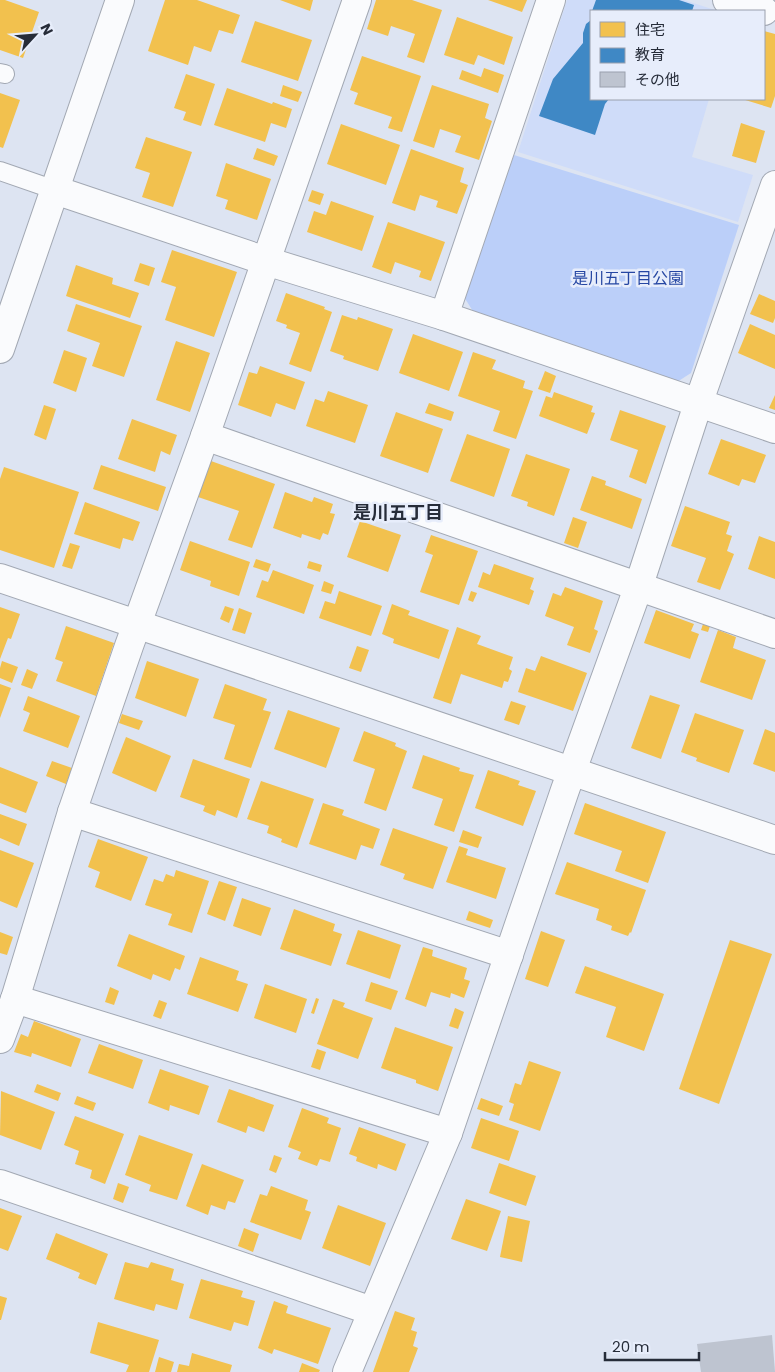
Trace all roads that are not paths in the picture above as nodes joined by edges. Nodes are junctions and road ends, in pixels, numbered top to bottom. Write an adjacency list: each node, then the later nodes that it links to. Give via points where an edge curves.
1 (120, 0): 8 (street)
2 (357, 0): 10 (street)
3 (551, 0): 11 (street)
4 (727, 0): 5 (street)
5 (761, 10)
6 (0, 171): 8 (lane)
7 (775, 185): 9 (street)
8 (56, 190): 10 (street); 12 (street)
9 (770, 218): 13 (street)
10 (266, 261): 11 (street); 15 (street)
11 (444, 316): 13 (street)
12 (0, 349)
13 (698, 404): 14 (street); 17 (street)
14 (775, 429)
15 (205, 436): 17 (street); 18 (street)
16 (0, 578): 18 (street)
17 (638, 588): 19 (street); 20 (street)
18 (137, 624): 20 (street); 21 (street)
19 (775, 634)
20 (572, 770): 22 (street); 23 (street)
21 (72, 812): 23 (street); 24 (street)
22 (775, 840)
23 (509, 955): 26 (street)
24 (15, 999): 25 (street); 26 (street)
25 (0, 1038)
26 (448, 1133): 28 (street)
27 (0, 1184): 28 (street)
28 (372, 1310): 29 (street)
29 (347, 1372)

